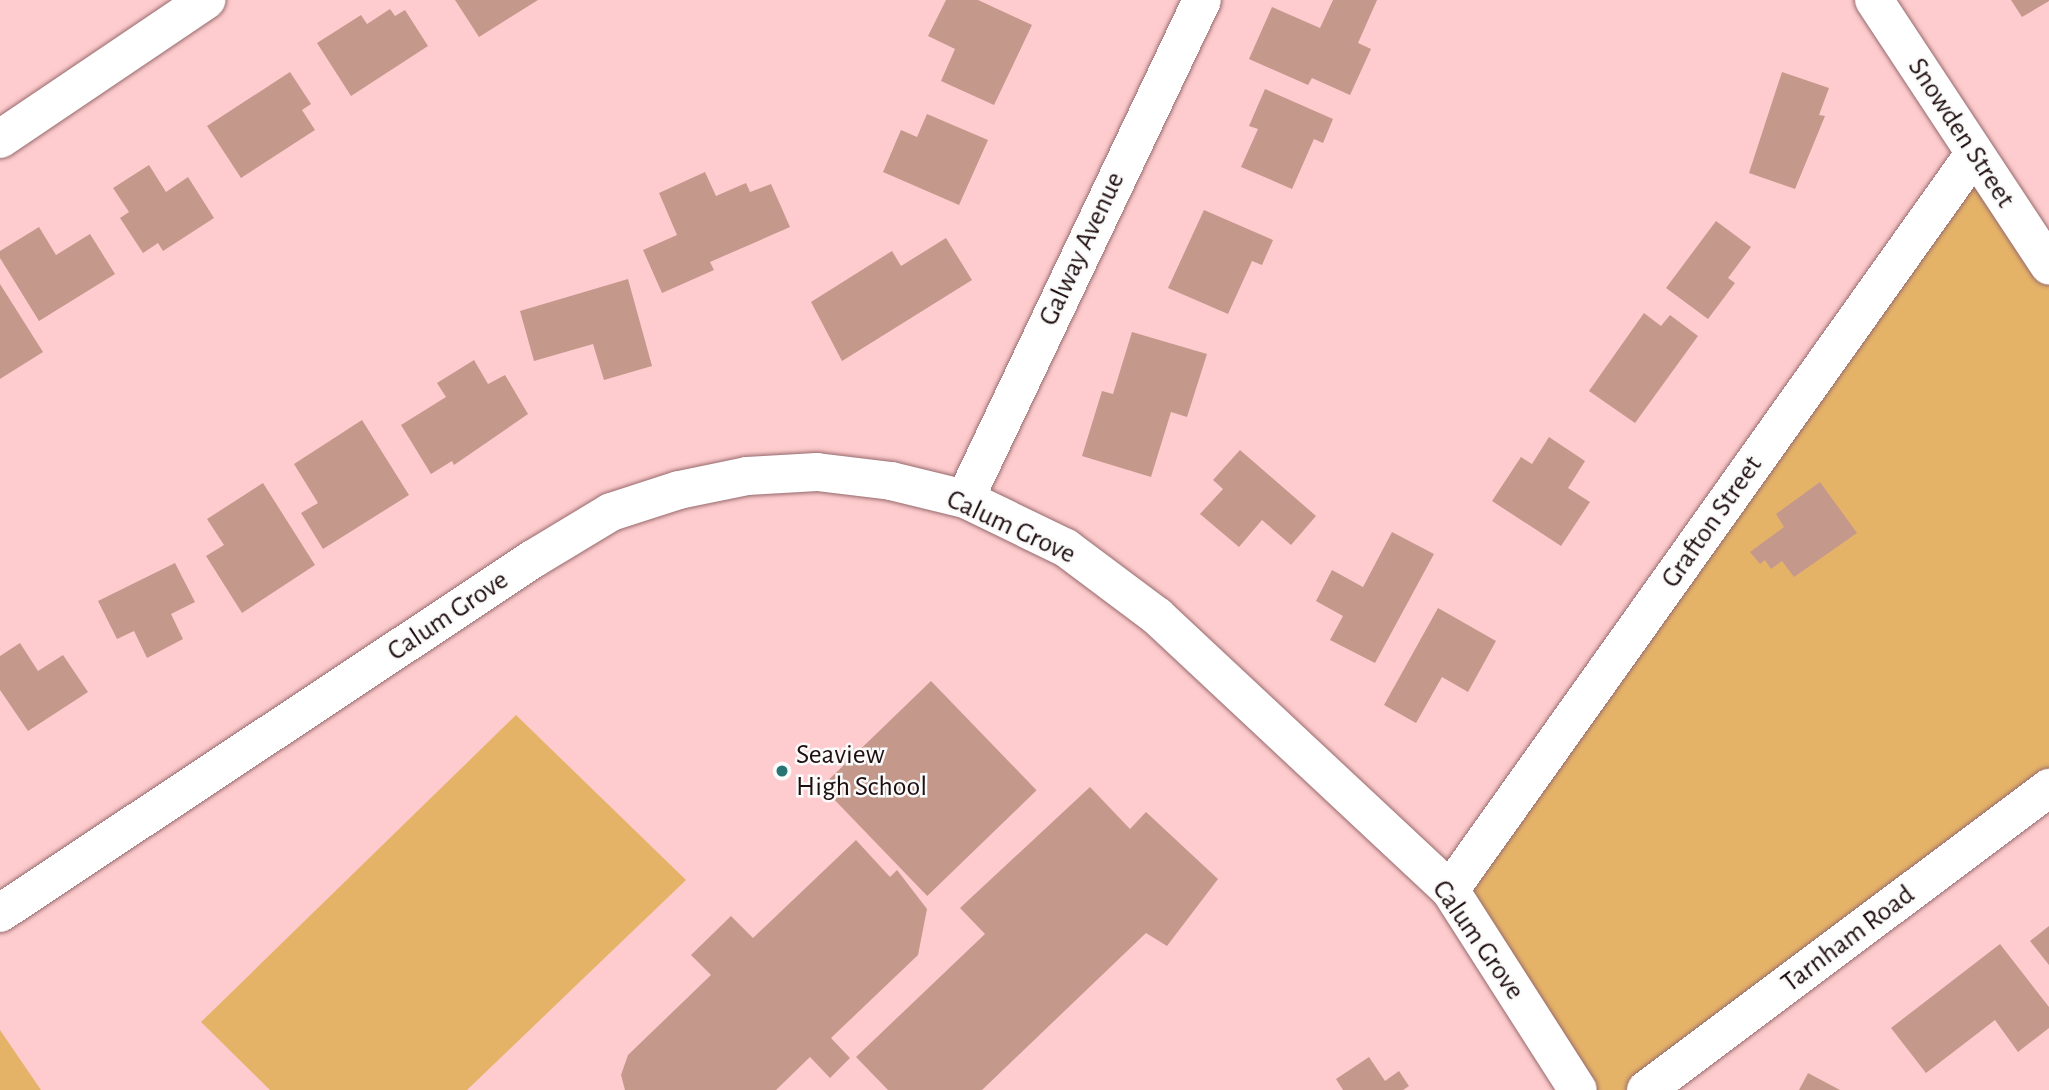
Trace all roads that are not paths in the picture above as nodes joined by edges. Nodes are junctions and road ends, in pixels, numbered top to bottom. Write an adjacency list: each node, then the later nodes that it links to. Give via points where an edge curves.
1 (206, 0): 4 (street)
2 (1202, 0): 7 (street, Galway Avenue)
3 (1874, 0): 5 (street, Snowden Street)
4 (0, 139)
5 (1974, 154): 6 (street, Snowden Street); 9 (street, Grafton Street)
6 (2049, 265)
7 (965, 499): 9 (street, Calum Grove, via 1066,548 1157,616); 10 (street, Calum Grove, via 891,481 817,472 747,476 679,490 611,512 533,559)
8 (2049, 788): 12 (street, Tarnham Road)
9 (1450, 890): 11 (street, Calum Grove)
10 (0, 913)
11 (1578, 1090)
12 (1646, 1090)

